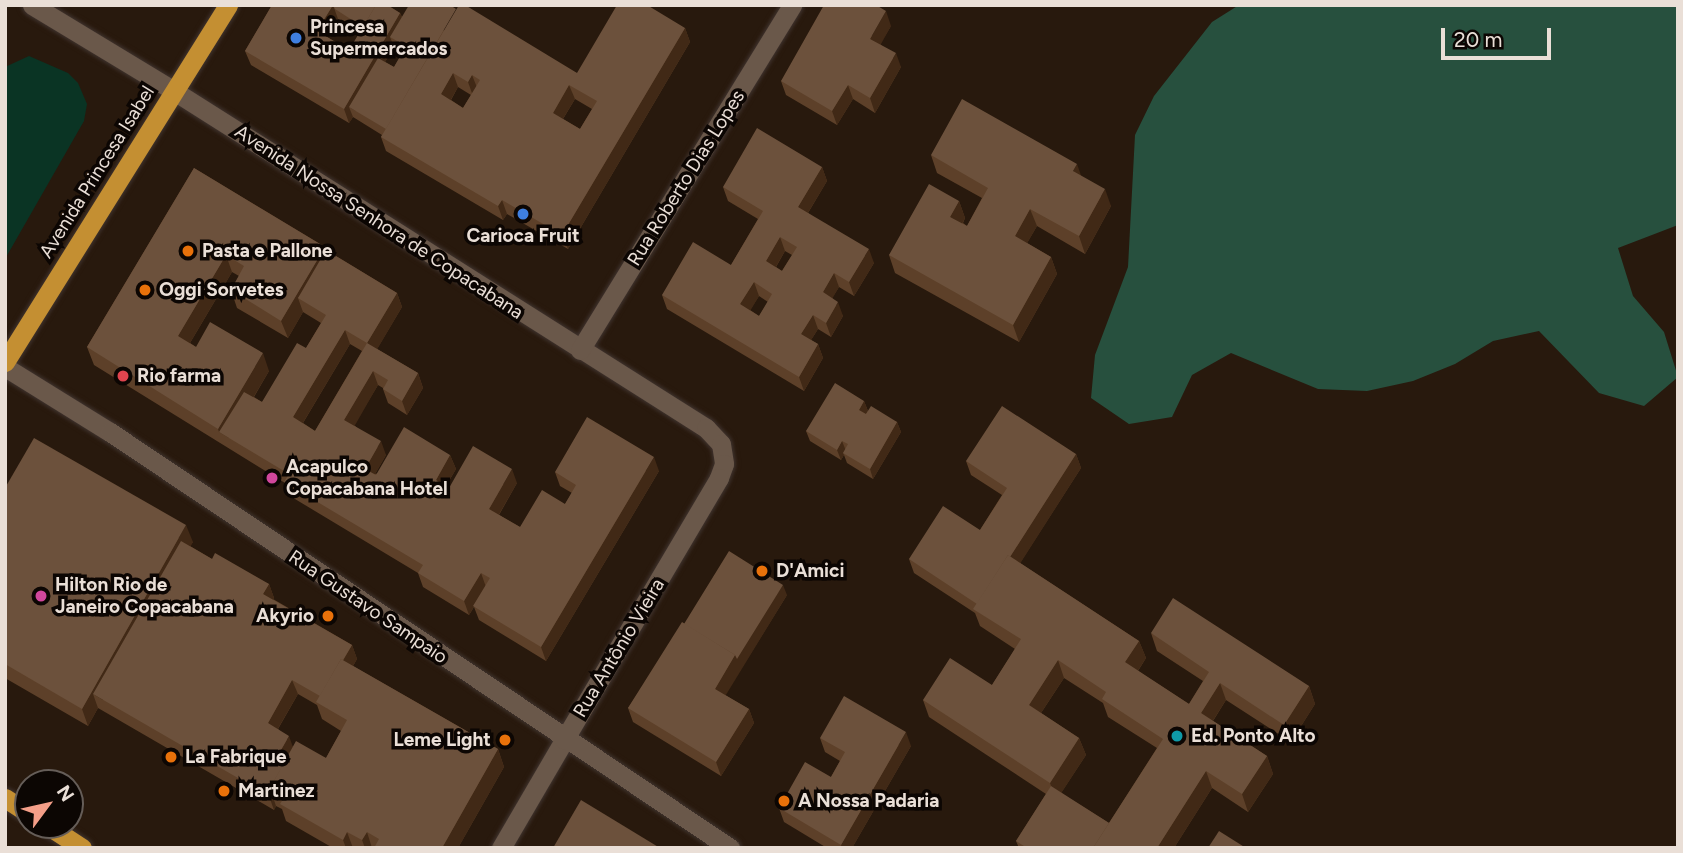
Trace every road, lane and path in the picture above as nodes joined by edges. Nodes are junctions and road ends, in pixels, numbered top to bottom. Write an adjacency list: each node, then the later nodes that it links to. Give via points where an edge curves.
1 (32, 5): 4 (street, Avenida Nossa Senhora de Copacabana)
2 (228, 5): 4 (highway, Avenida Princesa Isabel)
3 (792, 5): 5 (street, Rua Roberto Dias Lopes)
4 (174, 91): 5 (street, Avenida Nossa Senhora de Copacabana); 6 (highway, Avenida Princesa Isabel)
5 (580, 350): 7 (street, Avenida Nossa Senhora de Copacabana, via 706,428)
6 (5, 365): 8 (street, Rua Gustavo Sampaio)
7 (721, 444): 8 (street, Rua Antônio Vieira, via 724,464 719,478)
8 (564, 740): 9 (street, Rua Antônio Vieira); 10 (street, Rua Gustavo Sampaio)
9 (501, 848)
10 (730, 848)

